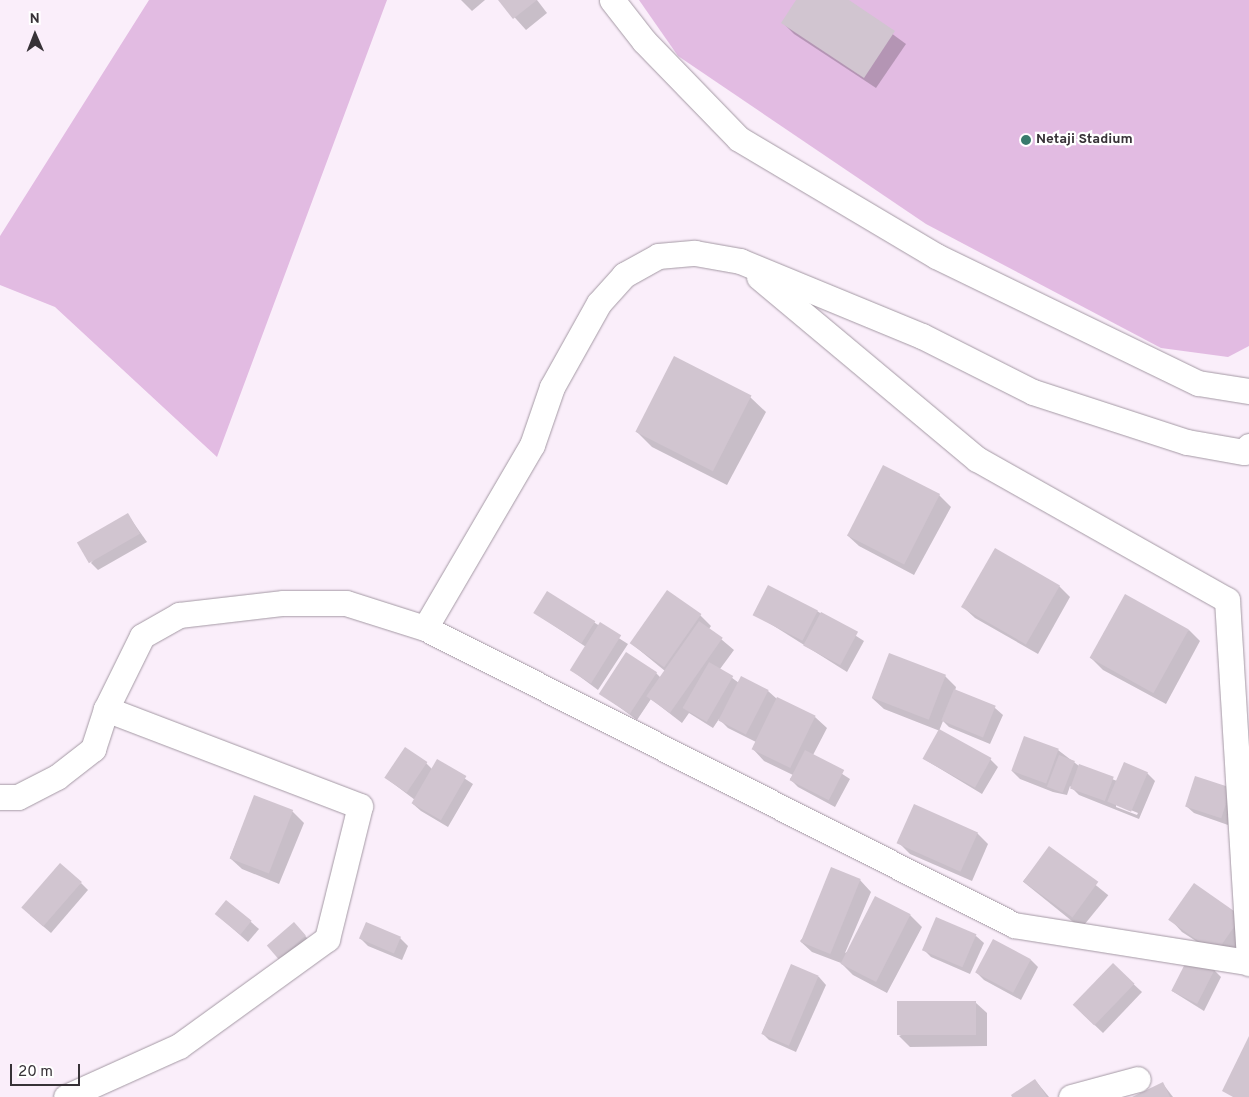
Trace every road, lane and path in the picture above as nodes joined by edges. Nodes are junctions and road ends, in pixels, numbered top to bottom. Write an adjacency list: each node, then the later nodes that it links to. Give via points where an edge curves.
1 (612, 0): 3 (street, via 644,41 739,139 936,256 1198,384)
2 (740, 260): 4 (street, via 922,336 1033,392 1187,442 1244,452); 5 (street, via 695,253 658,256 624,275 599,302 552,388 532,445); 8 (street, via 977,459 1228,600)
3 (1249, 391)
4 (1249, 446)
5 (425, 628): 6 (street, via 346,603 283,602 179,615 142,636); 8 (street, via 1014,925)
6 (106, 708): 7 (street, via 93,749 57,777 18,797); 10 (street, via 360,806 327,939 179,1046)
7 (0, 797)
8 (1249, 962)
9 (1138, 1079): 11 (street)
10 (66, 1097)
11 (1071, 1097)

